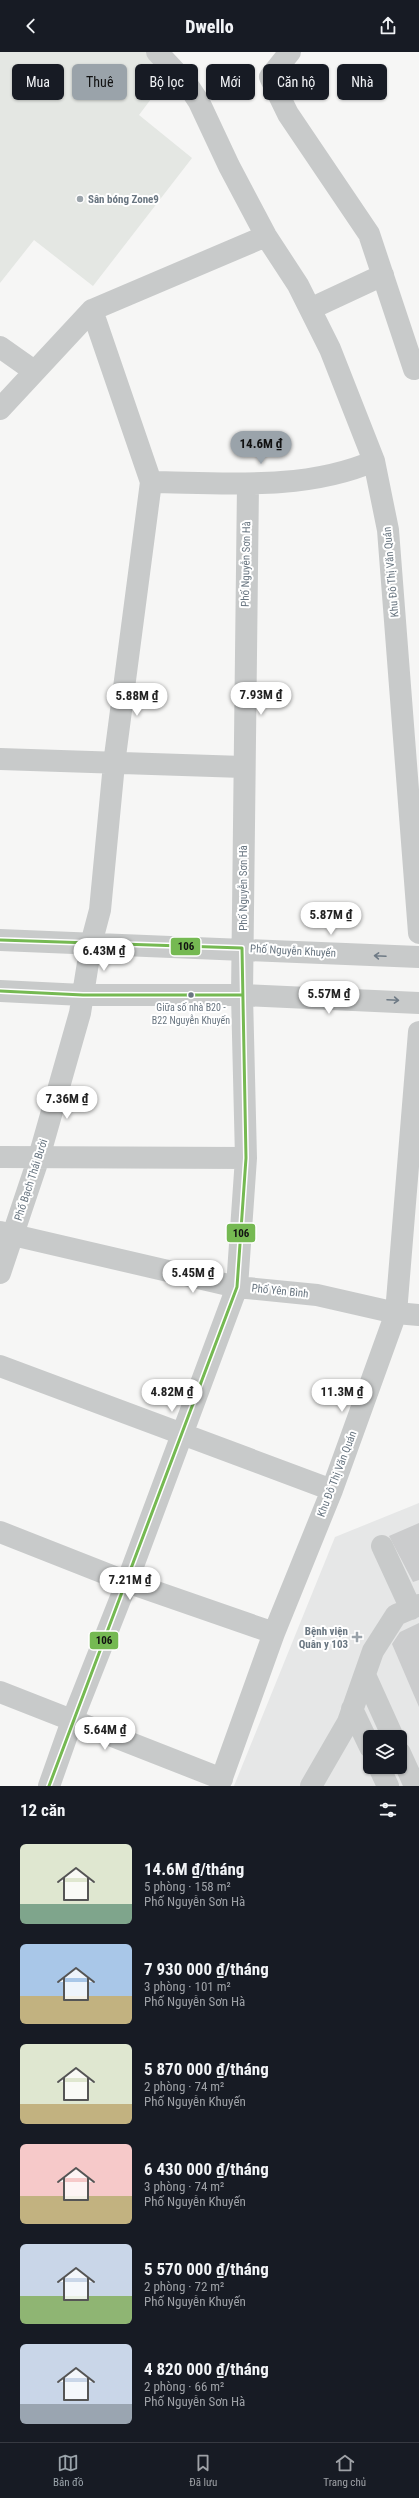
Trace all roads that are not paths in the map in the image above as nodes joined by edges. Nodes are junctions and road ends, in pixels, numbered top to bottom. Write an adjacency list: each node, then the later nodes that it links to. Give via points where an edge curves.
1 (157, 52): 3 (street, Khu Đô Thị Văn Quán, via 200,102 229,166)
2 (290, 52): 4 (street, via 270,77 288,114 369,234)
3 (266, 236): 5 (street, Khu Đô Thị Văn Quán, via 298,284); 6 (street)
4 (383, 275): 5 (street); 8 (street, via 414,369)
5 (310, 309): 11 (street, Khu Đô Thị Văn Quán, via 330,349)
6 (92, 310): 9 (street); 12 (street)
7 (0, 346): 9 (street)
8 (419, 367)
9 (34, 371): 10 (street)
10 (0, 409)
11 (374, 461): 13 (street, via 350,471 324,477); 17 (street, Khu Đô Thị Văn Quán, via 388,530)
12 (151, 482): 13 (street); 15 (street, Phố Bạch Thái Bưởi)
13 (248, 484): 16 (street, Phố Nguyễn Sơn Hà)
14 (0, 759): 15 (street)
15 (114, 764): 16 (street); 19 (street, Phố Bạch Thái Bưởi, via 100,910)
16 (244, 766): 20 (street, Phố Nguyễn Sơn Hà)
17 (419, 933)
18 (0, 940): 19 (street, Phố Nguyễn Khuyến)
19 (91, 944): 20 (street, Phố Nguyễn Khuyến); 23 (street, Phố Bạch Thái Bưởi)
20 (242, 948): 21 (street, Phố Nguyễn Khuyến, one-way to 20); 24 (street, Phố Nguyễn Sơn Hà)
21 (419, 958)
22 (0, 991): 23 (street)
23 (83, 995): 24 (street); 28 (street, Phố Bạch Thái Bưởi)
24 (242, 996): 25 (street, one-way to 25); 29 (street, Phố Nguyễn Sơn Hà)
25 (419, 1003)
26 (419, 1032): 33 (street, Khu Đô Thị Văn Quán)
27 (0, 1157): 28 (street)
28 (39, 1157): 29 (street); 30 (street, Phố Bạch Thái Bưởi)
29 (246, 1158): 32 (street, Phố Nguyễn Sơn Hà)
30 (6, 1233): 31 (street, Phố Bạch Thái Bưởi); 32 (street, Phố Yên Bình)
31 (0, 1273)
32 (237, 1287): 33 (street, Phố Yên Bình, via 317,1295); 36 (street, Phố Nguyễn Sơn Hà)
33 (396, 1313): 34 (street, Phố Yên Bình); 37 (street, Khu Đô Thị Văn Quán)
34 (419, 1315)
35 (0, 1366): 36 (street)
36 (180, 1434): 37 (street); 40 (street, Phố Nguyễn Sơn Hà)
37 (332, 1490): 42 (street, Khu Đô Thị Văn Quán)
38 (0, 1532): 40 (street)
39 (382, 1546): 41 (street)
40 (127, 1582): 42 (street); 46 (street, Phố Nguyễn Sơn Hà)
41 (415, 1607): 43 (street, via 396,1615 373,1651)
42 (274, 1633): 51 (street, Khu Đô Thị Văn Quán)
43 (365, 1675): 45 (street); 47 (street)
44 (0, 1692): 46 (street)
45 (352, 1709): 48 (street); 53 (street)
46 (72, 1721): 51 (street); 52 (street, Phố Nguyễn Sơn Hà)
47 (390, 1730)
48 (363, 1732)
49 (407, 1768): 55 (street)
50 (382, 1774): 54 (street)
51 (220, 1783)
52 (50, 1786)
53 (311, 1786)
54 (388, 1786)
55 (415, 1786)

